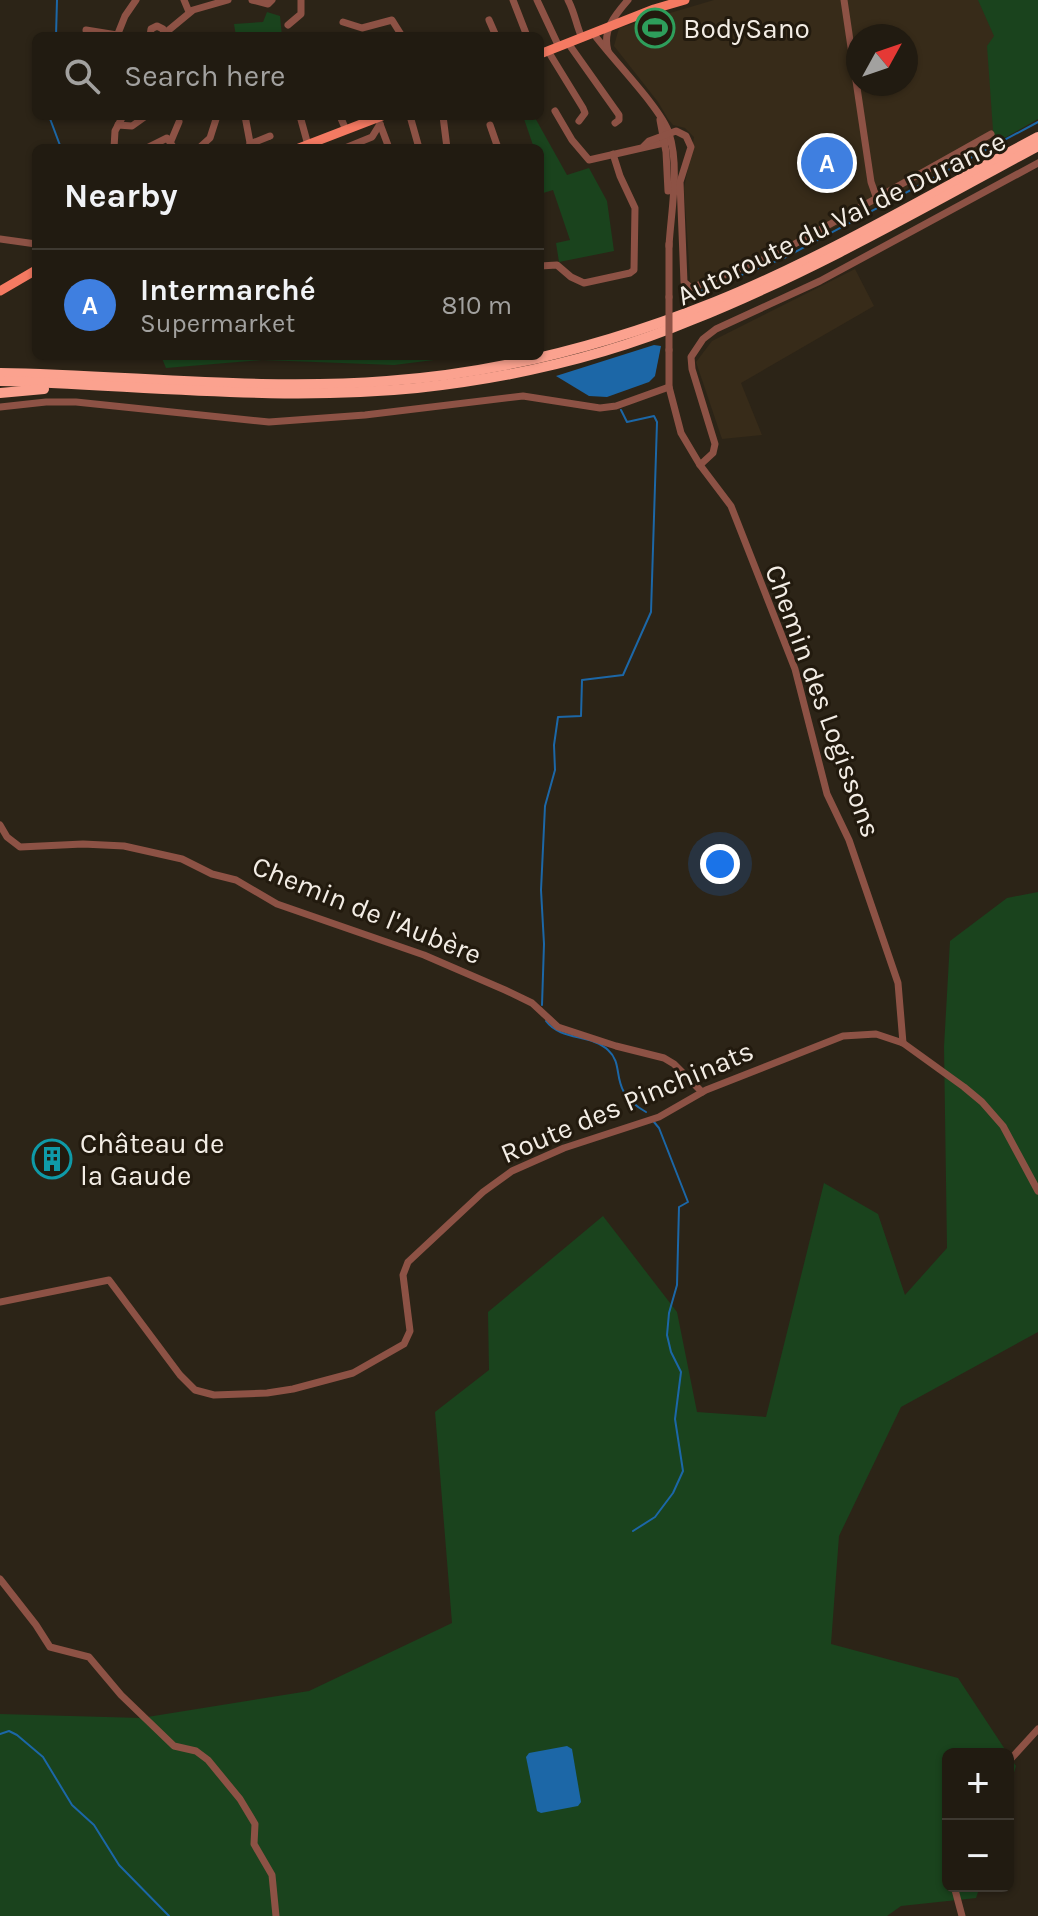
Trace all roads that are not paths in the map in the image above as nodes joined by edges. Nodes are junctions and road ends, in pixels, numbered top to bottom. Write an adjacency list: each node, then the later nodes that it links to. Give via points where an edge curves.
1 (136, 0): 21 (street)
2 (184, 0): 14 (street)
3 (228, 0): 14 (street)
4 (252, 0): 5 (street)
5 (272, 0)
6 (301, 0): 17 (street, via 303,11)
7 (513, 0): 25 (street)
8 (537, 0): 28 (street)
9 (568, 0): 27 (street)
10 (628, 0): 13 (street)
11 (685, 0): 18 (main road)
12 (844, 0): 69 (street)
13 (620, 5): 18 (street)
14 (189, 12): 22 (street)
15 (489, 20): 24 (street)
16 (343, 22): 23 (street, via 362,28 392,20)
17 (288, 25)
18 (607, 27): 26 (main road); 30 (street)
19 (86, 30): 20 (street)
20 (98, 32)
21 (118, 32)
22 (169, 32)
23 (400, 32)
24 (494, 32)
25 (525, 32)
26 (593, 33): 27 (main road); 30 (street)
27 (582, 38): 28 (main road)
28 (563, 45): 29 (main road); 45 (street, via 619,115)
29 (544, 52): 43 (street, via 583,108)
30 (611, 56): 52 (street, via 658,114)
31 (555, 111): 67 (street, via 586,159)
32 (121, 120): 46 (street)
33 (140, 120): 46 (street, via 132,126)
34 (216, 120): 56 (street)
35 (246, 120): 57 (street)
36 (301, 120): 59 (street)
37 (342, 120): 48 (street)
38 (374, 120): 48 (main road)
39 (378, 120): 61 (street, via 372,137)
40 (380, 120): 62 (street)
41 (411, 120): 63 (street)
42 (444, 120): 64 (street)
43 (579, 121)
44 (179, 122): 55 (street)
45 (615, 123)
46 (118, 125): 53 (street)
47 (490, 125): 65 (street)
48 (346, 130): 60 (main road)
49 (991, 134): 69 (street)
50 (270, 136): 58 (street)
51 (1038, 137): 76 (highway, Autoroute du Val de Durance, via 717,301)
52 (667, 138): 67 (street); 69 (street, via 681,132 691,147 680,182 688,288 775,255); 72 (street); 72 (street, via 673,172)
53 (113, 144)
54 (154, 144): 55 (street, via 164,138)
55 (173, 144)
56 (203, 144)
57 (251, 144)
58 (255, 144)
59 (304, 144)
60 (309, 144)
61 (355, 144)
62 (388, 144)
63 (418, 144)
64 (446, 144)
65 (497, 144)
66 (1038, 146): 82 (highway, Autoroute du Val de Durance, via 767,287 624,344 469,381)
67 (613, 154): 73 (street, via 635,208 634,270 584,283 557,265)
68 (1038, 163): 84 (street, via 820,281 710,333 691,362 715,444)
69 (877, 199)
70 (0, 239): 71 (street)
71 (32, 243)
72 (669, 246): 80 (street, Chemin des Logissons, bridge)
73 (544, 266)
74 (32, 272): 75 (main road)
75 (0, 291)
76 (544, 356)
77 (529, 360): 78 (highway, Autoroute du Val de Durance, via 452,374 316,384)
78 (3, 372)
79 (0, 381): 82 (highway, Autoroute du Val de Durance)
80 (669, 387): 83 (street, via 600,408 523,396 269,422 76,402); 84 (street, Chemin des Logissons, via 681,433)
81 (0, 393): 82 (highway, via 51,389)
82 (266, 394)
83 (0, 407)
84 (700, 465): 86 (street, Chemin des Logissons, via 731,506 787,648 827,794 849,840 898,983)
85 (0, 825): 87 (street, Chemin de l'Aubère, via 20,847 124,846 182,859 236,880 277,904 424,955 505,990 566,1030 664,1058)
86 (903, 1043): 87 (street, Route des Pinchinats, via 876,1034 843,1036); 88 (street, Route des Pinchinats, via 996,1117)
87 (702, 1092): 89 (street, Route des Pinchinats, via 659,1117 543,1156 483,1192 408,1262 403,1275 408,1338 393,1352 333,1379 267,1393 195,1390 109,1280)
88 (1038, 1191)
89 (0, 1302)
90 (0, 1579): 94 (street, via 50,1647 89,1657 174,1746 201,1753 240,1799 255,1824 255,1848 272,1875)
91 (1038, 1729): 92 (street)
92 (1014, 1755)
93 (956, 1892): 95 (street)
94 (276, 1916)
95 (962, 1916)

